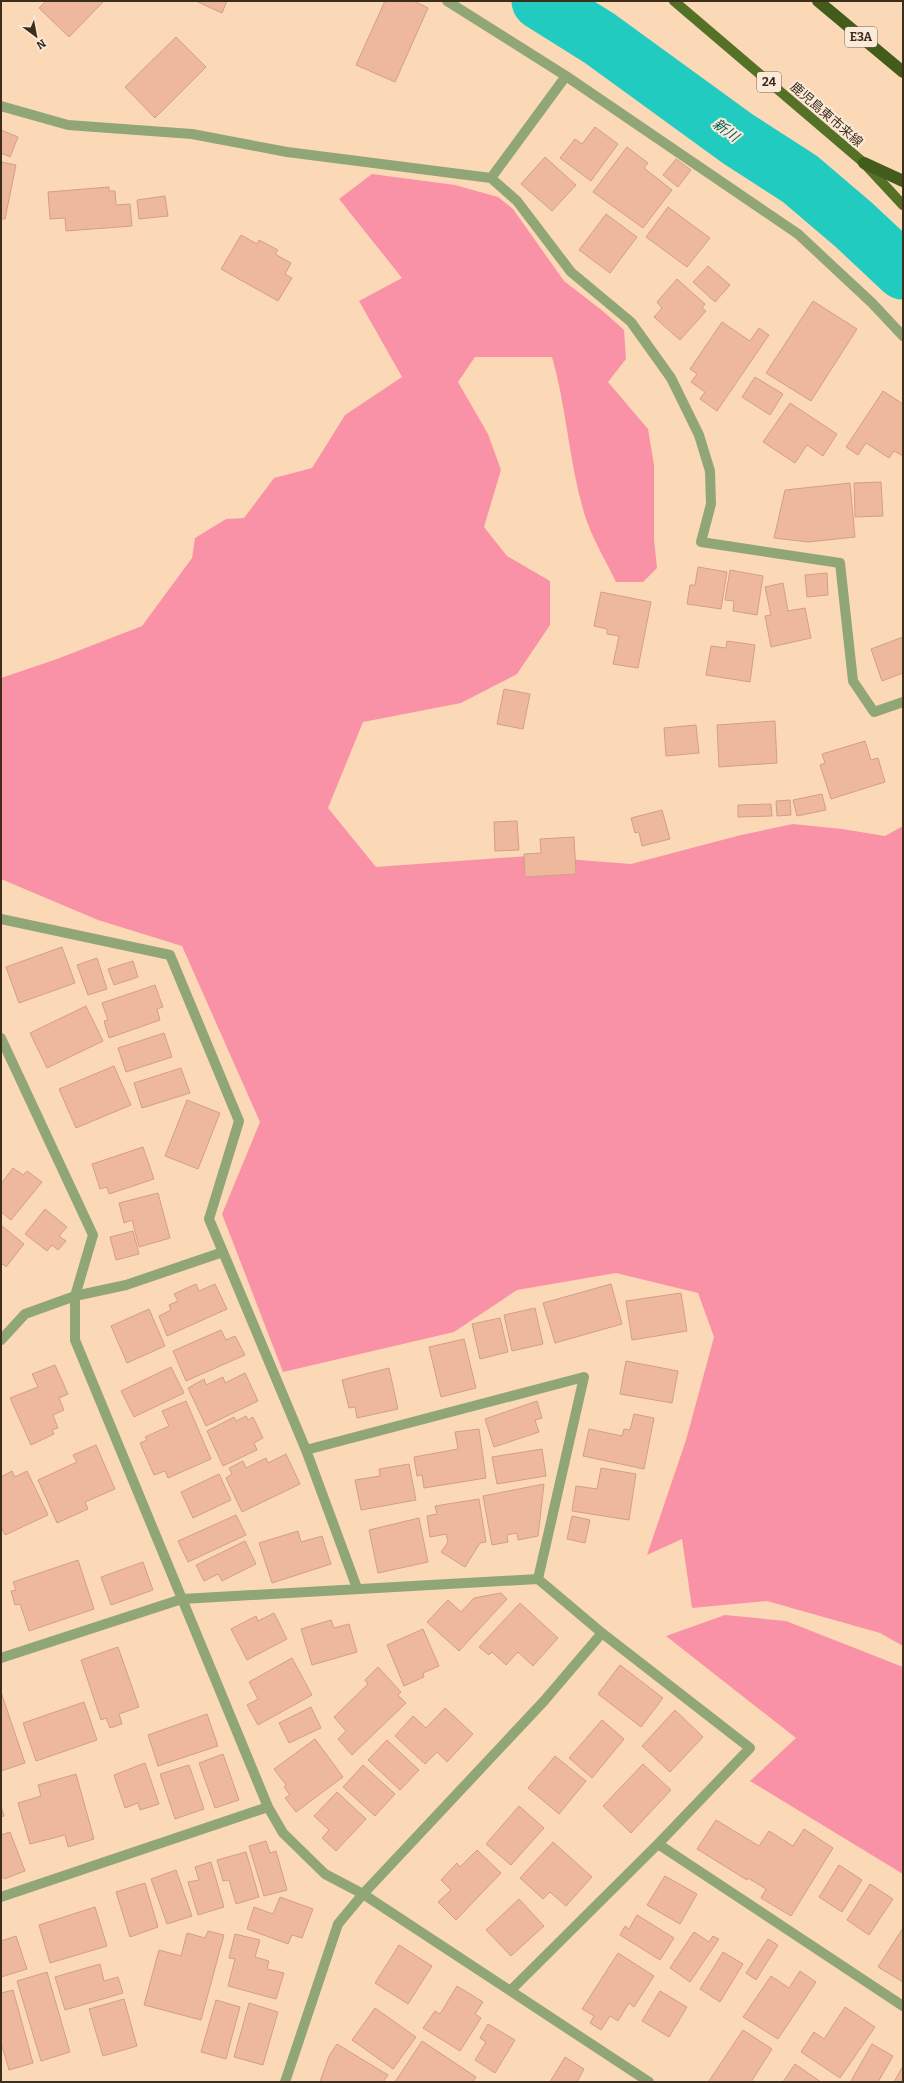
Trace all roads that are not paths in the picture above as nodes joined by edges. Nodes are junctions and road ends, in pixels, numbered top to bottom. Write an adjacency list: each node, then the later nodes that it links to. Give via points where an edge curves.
1 (447, 1): 5 (street)
2 (674, 1): 7 (main road, 鹿児島東市来線 / 24)
3 (818, 1): 4 (highway, E3A)
4 (903, 72)
5 (566, 76): 8 (street); 11 (street, via 798,234 872,303)
6 (1, 106): 8 (street, via 68,125 192,134 286,152)
7 (864, 163): 9 (highway); 10 (main road, 鹿児島東市来線 / 24)
8 (491, 178): 12 (street, via 517,201 571,272 631,322 671,378 699,435 710,471 711,504 701,542 840,564 853,681 874,712)
9 (903, 181)
10 (903, 205)
11 (903, 336)
12 (903, 702)
13 (1, 920): 15 (street, via 170,955 239,1121 209,1219)
14 (1, 1038): 16 (street, via 92,1235)
15 (224, 1252): 16 (street, via 126,1285); 18 (street)
16 (75, 1296): 17 (street, via 25,1314); 21 (street, via 75,1340)
17 (1, 1340)
18 (306, 1450): 19 (street, via 584,1377); 20 (street)
19 (538, 1579): 20 (street); 22 (street)
20 (357, 1588): 21 (street)
21 (182, 1599): 23 (street); 24 (street)
22 (602, 1633): 25 (street, via 750,1748); 26 (street, via 544,1701)
23 (1, 1658)
24 (268, 1807): 26 (street, via 283,1833 325,1874); 27 (street)
25 (658, 1844): 28 (street); 29 (street)
26 (363, 1894): 28 (street); 30 (street, via 338,1924)
27 (1, 1897)
28 (511, 1990): 31 (street)
29 (903, 2006)
30 (285, 2082)
31 (650, 2082)

